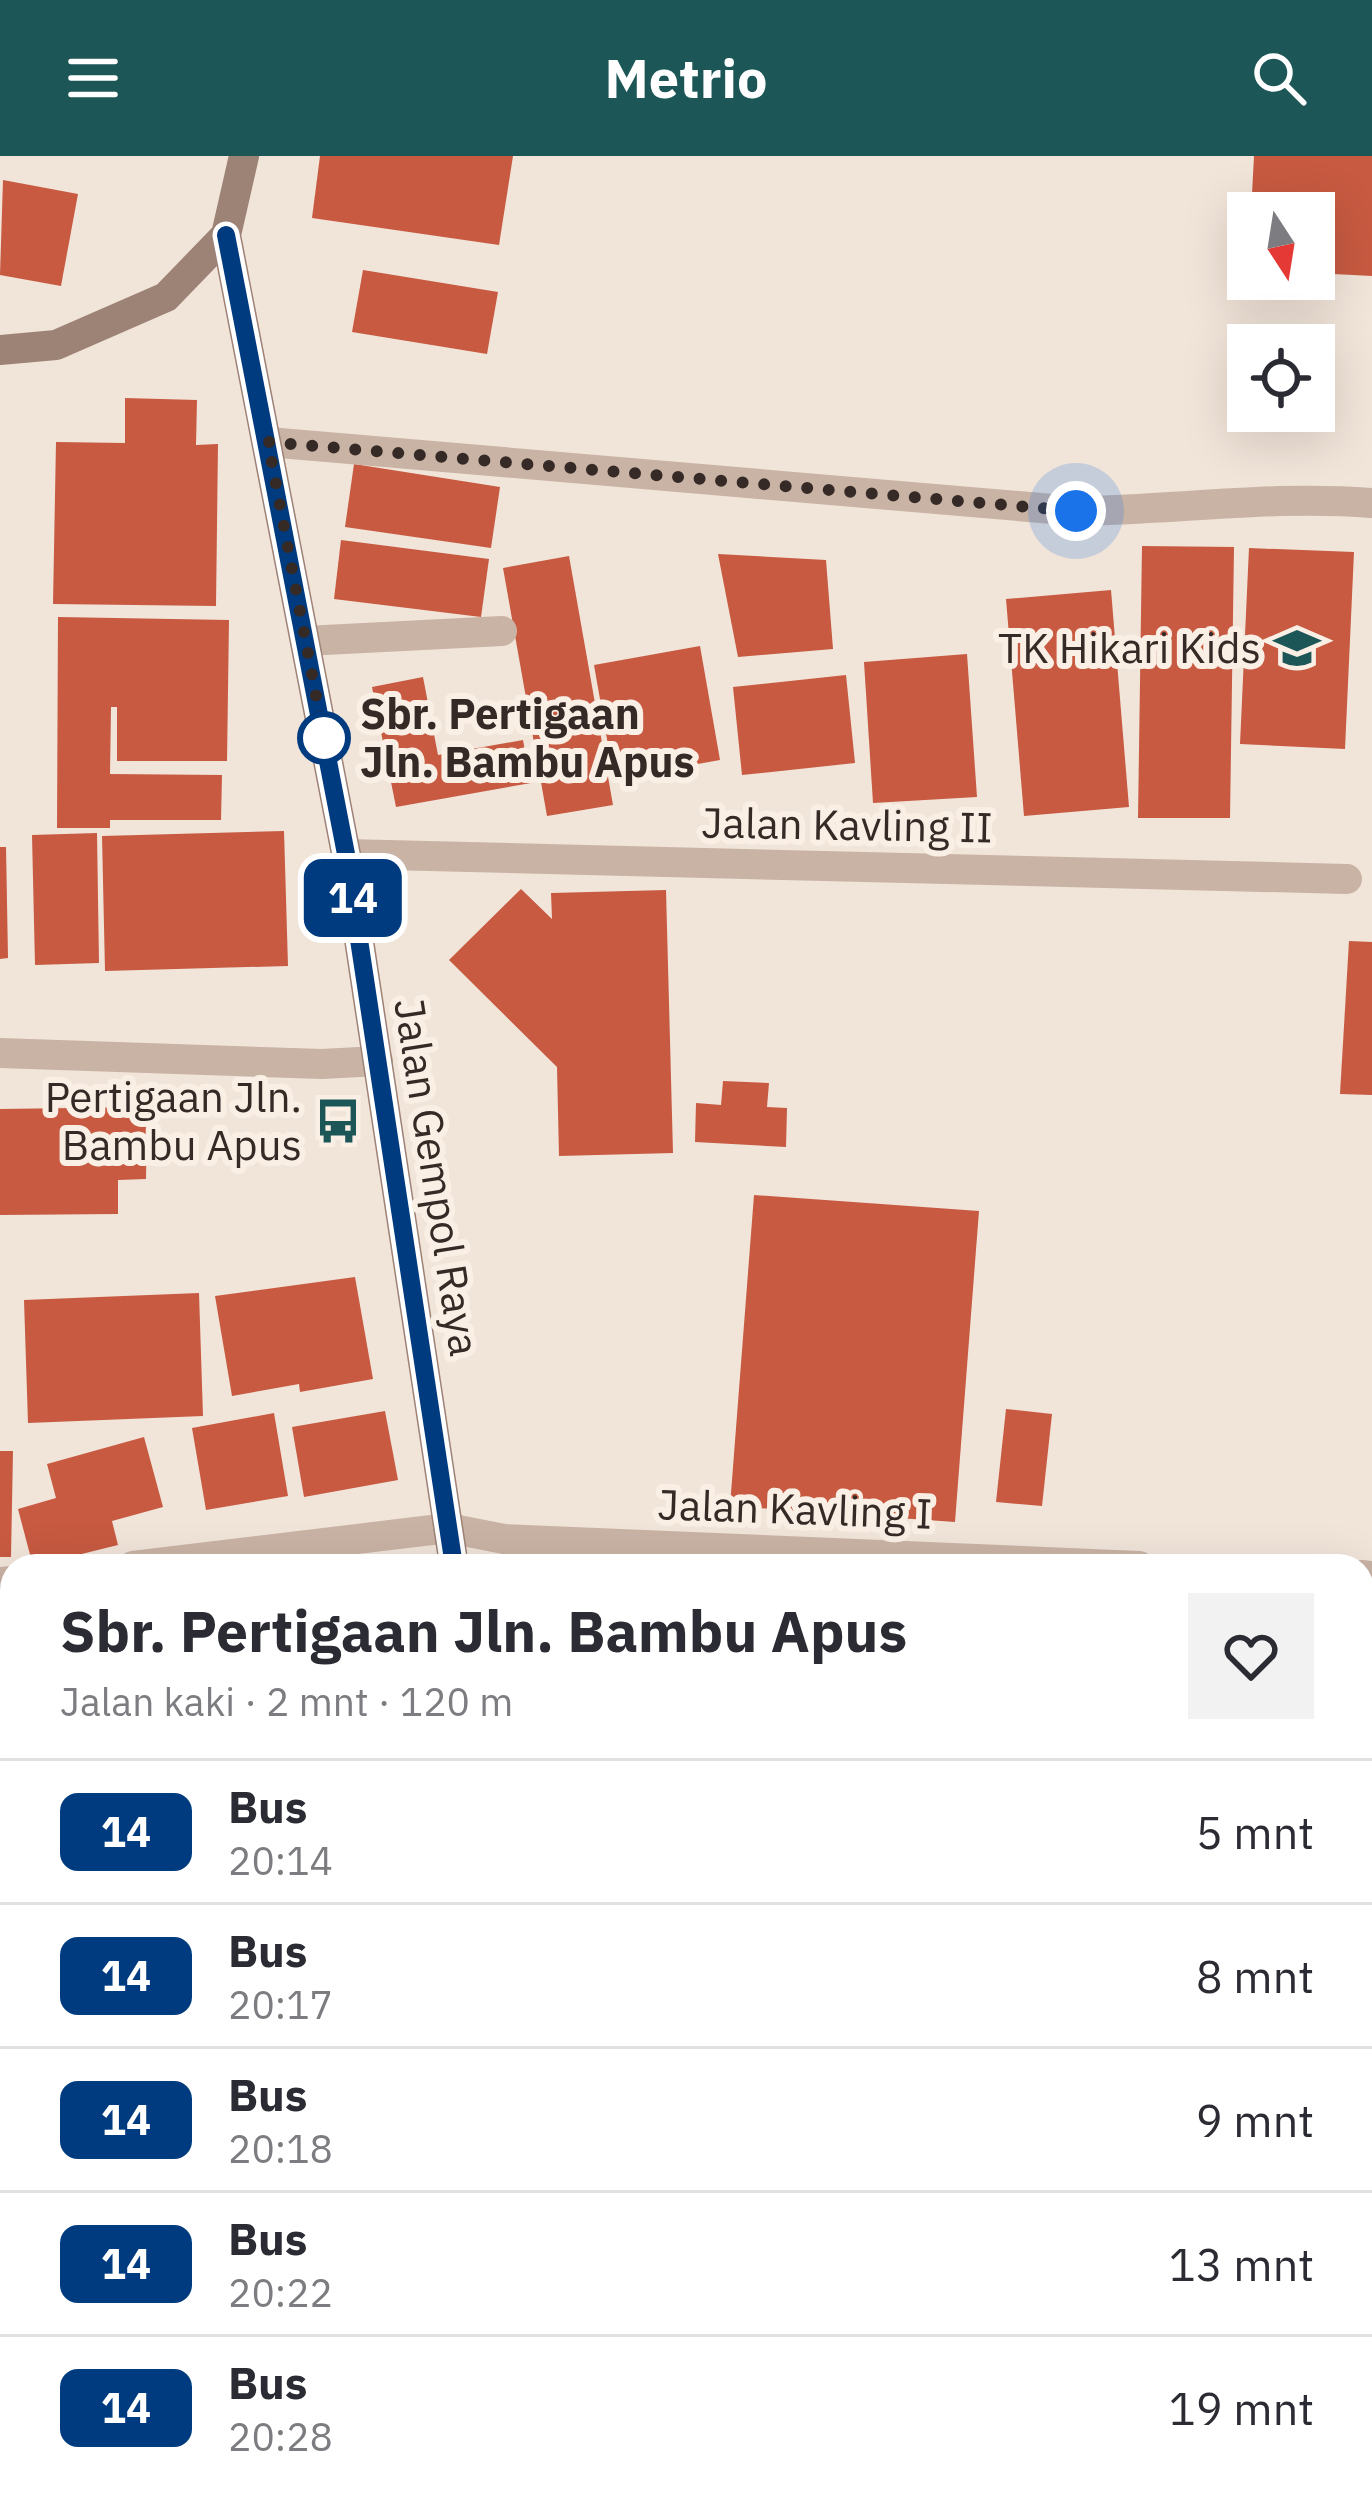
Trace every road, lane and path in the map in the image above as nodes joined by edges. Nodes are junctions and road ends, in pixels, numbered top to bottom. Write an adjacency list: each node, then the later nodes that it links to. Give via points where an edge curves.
1 (244, 156): 2 (main road)
2 (226, 235): 3 (main road, via 166,297 56,345); 4 (main road, Jalan Gempol Raya)
3 (0, 350)
4 (268, 442): 5 (street, via 1076,511 1237,500); 7 (main road, Jalan Gempol Raya)
5 (1372, 503)
6 (502, 631): 7 (street)
7 (305, 641): 8 (main road, Jalan Gempol Raya)
8 (346, 854): 9 (street, Jalan Kavling II); 11 (main road, Jalan Gempol Raya)
9 (1347, 879)
10 (0, 1053): 11 (street)
11 (378, 1061): 12 (main road, Jalan Gempol Raya)
12 (448, 1528): 13 (street, Jalan Kavling I); 14 (main road, Jalan Gempol Raya); 15 (street, Jalan Kavling I, via 504,1539)
13 (232, 1554)
14 (452, 1554)
15 (857, 1554)

